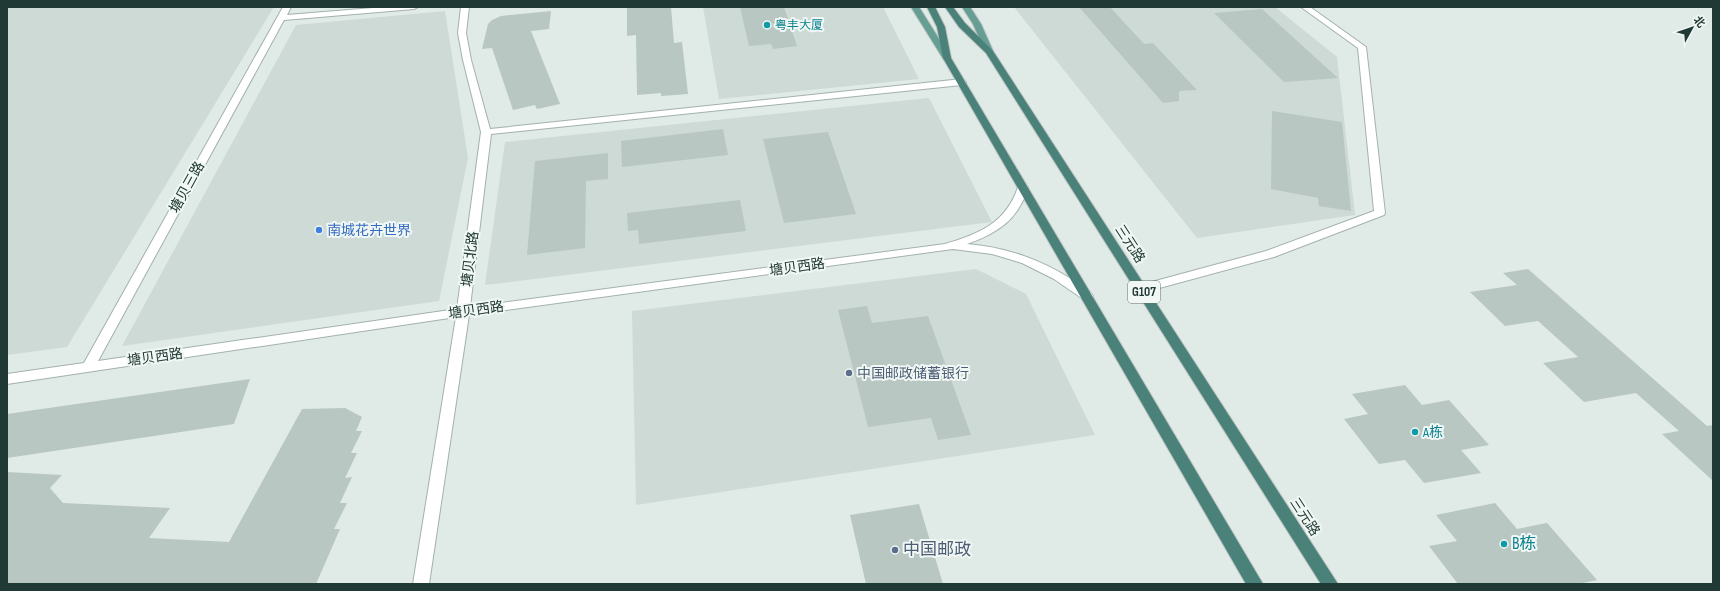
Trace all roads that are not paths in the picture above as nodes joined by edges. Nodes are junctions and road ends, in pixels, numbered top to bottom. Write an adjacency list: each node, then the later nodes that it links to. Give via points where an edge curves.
1 (287, 7): 9 (street, 塘贝三路)
2 (414, 7): 9 (street)
3 (465, 7): 13 (street, 塘贝北路, via 462,34)
4 (915, 7): 11 (main road)
5 (931, 7): 11 (highway, via 941,28)
6 (949, 7): 10 (highway, 三元路 / G107, via 962,25)
7 (966, 7): 10 (main road)
8 (1306, 7): 16 (street, via 1362,47 1380,213 1270,254)
9 (280, 18): 19 (street, 塘贝三路)
10 (989, 51): 16 (highway, 三元路 / G107)
11 (947, 58): 12 (highway)
12 (962, 82): 13 (street); 14 (highway)
13 (486, 132): 18 (street, 塘贝北路)
14 (1023, 187): 15 (street, via 1017,206 1000,223 976,237); 17 (highway)
15 (946, 246): 17 (street, via 994,251 1027,260 1059,276); 18 (street, 塘贝西路)
16 (1141, 289): 23 (highway, 三元路 / G107)
17 (1087, 297): 22 (highway)
18 (464, 312): 19 (street, 塘贝西路); 21 (street, 塘贝北路)
19 (88, 367): 20 (street, 塘贝西路)
20 (7, 379)
21 (421, 584)
22 (1255, 584)
23 (1330, 584)

